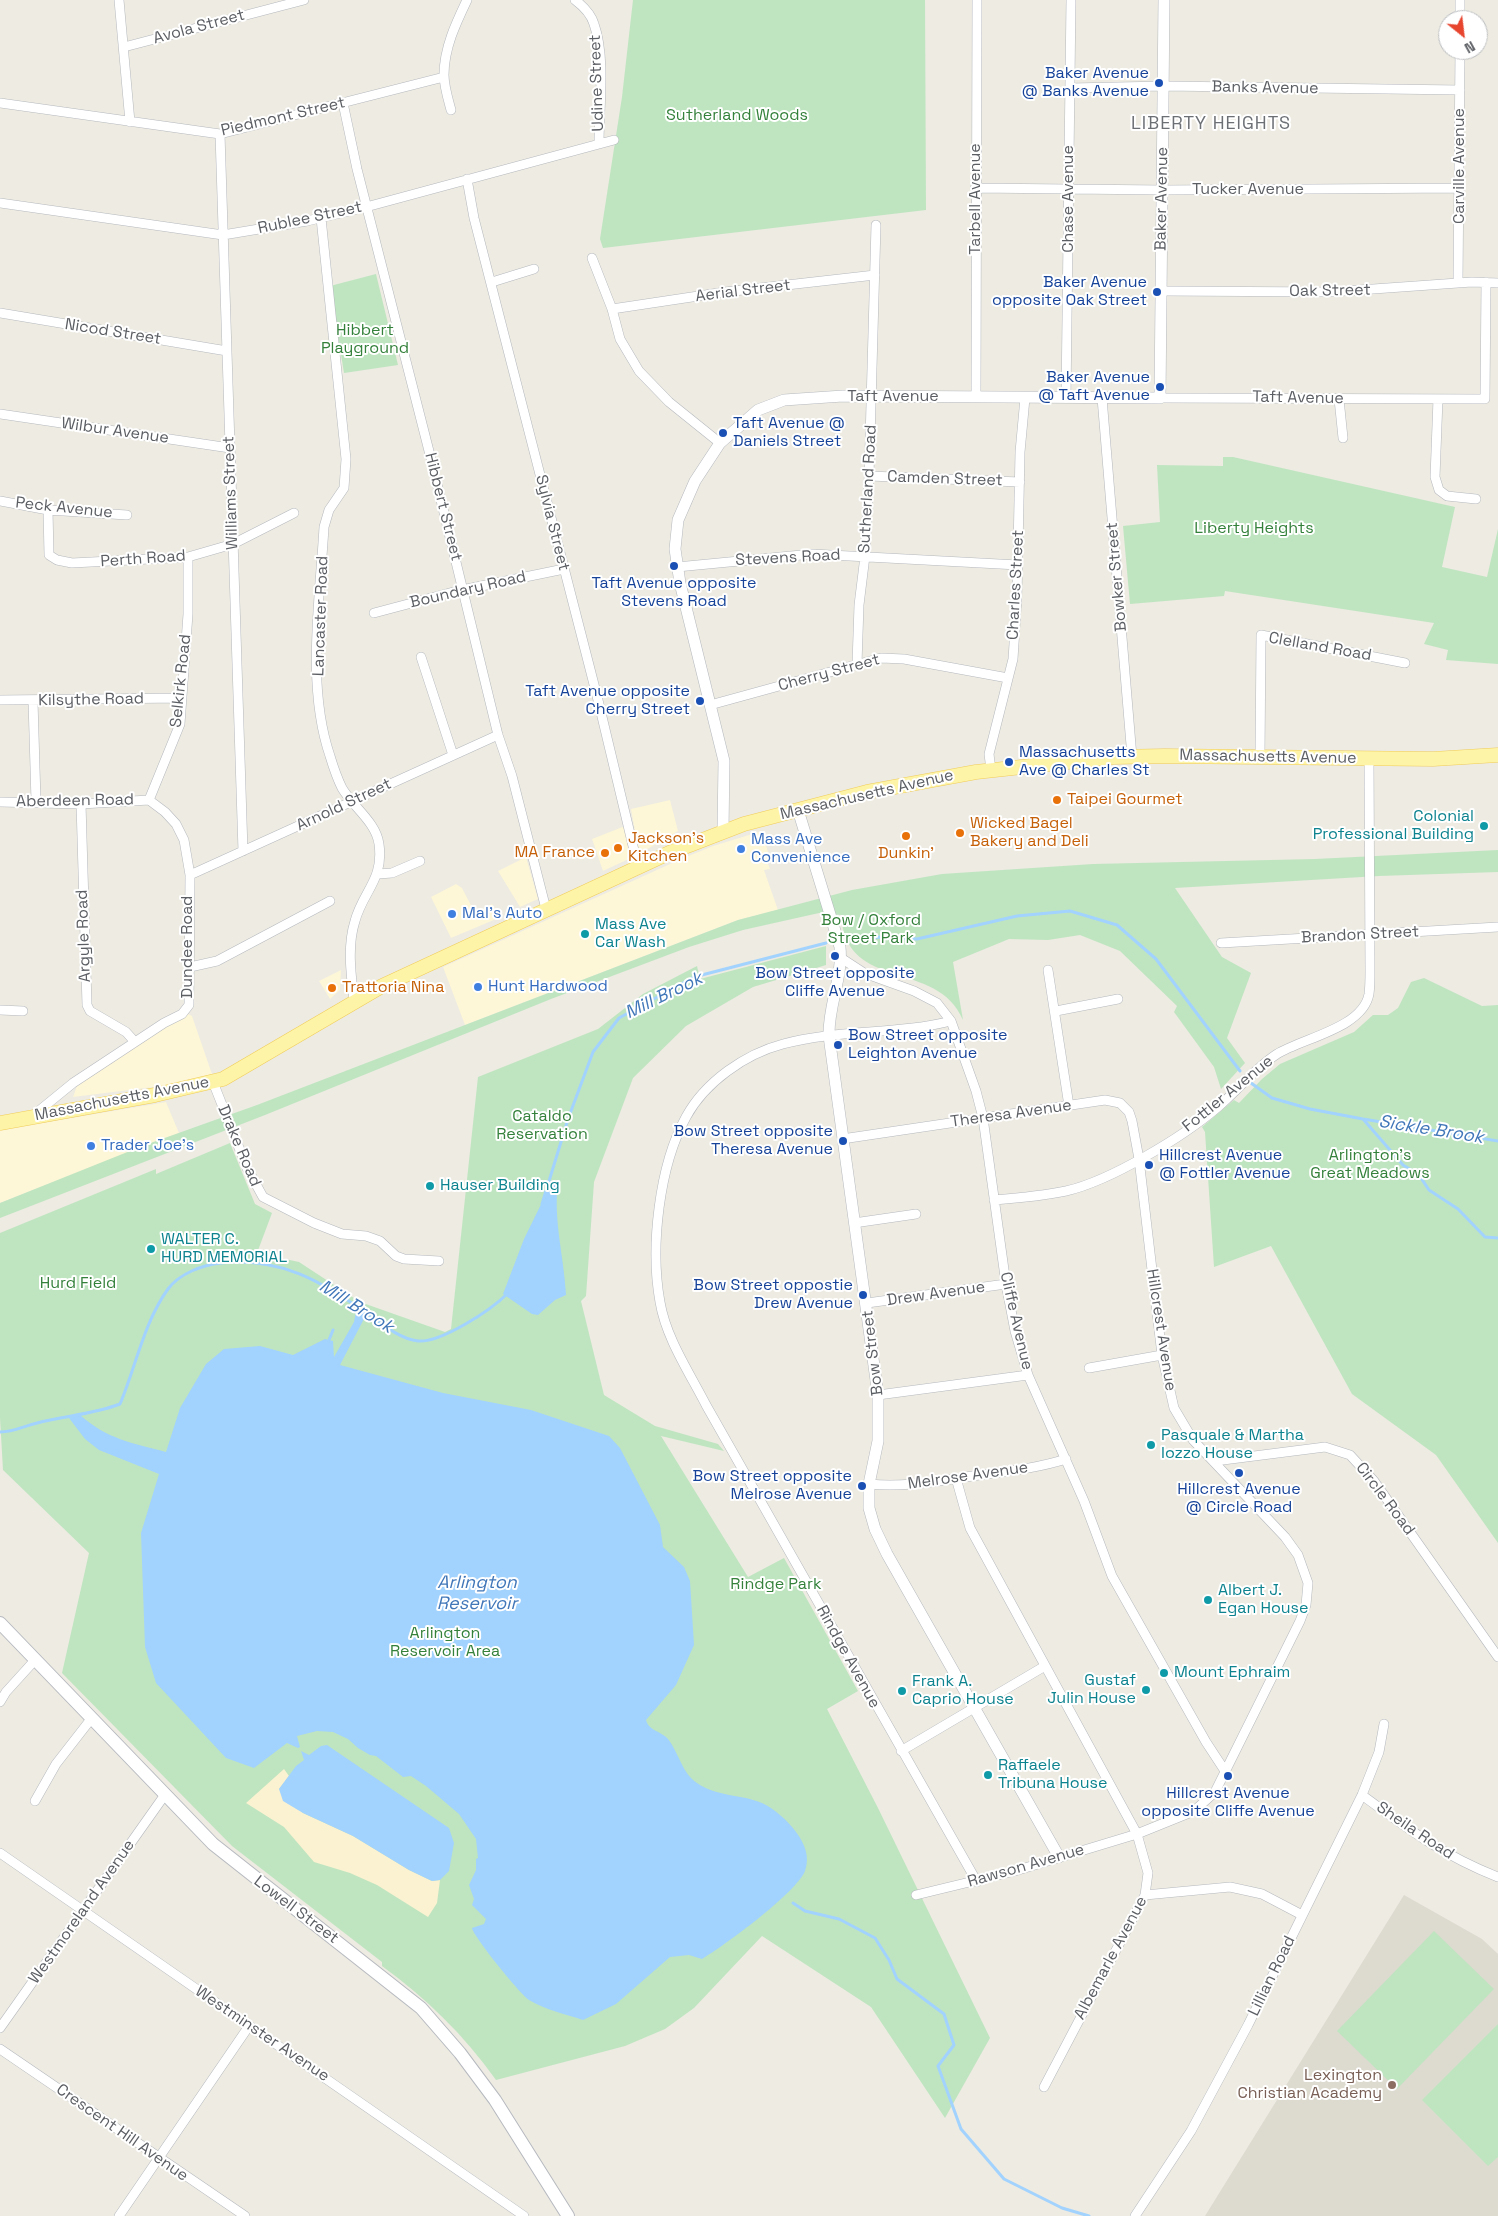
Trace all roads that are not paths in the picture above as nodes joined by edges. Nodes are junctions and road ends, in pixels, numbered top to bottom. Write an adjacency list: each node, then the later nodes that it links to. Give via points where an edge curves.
1 (119, 0): 8 (street)
2 (304, 0): 8 (street, Avola Street)
3 (467, 0): 10 (street, via 446,52)
4 (575, 0): 20 (street, Udine Street, via 594,22 598,42)
5 (978, 0): 22 (street, Tarbell Avenue)
6 (1072, 0): 12 (street, Chase Avenue)
7 (1164, 0): 11 (street, Baker Avenue)
8 (124, 47): 17 (street)
9 (1460, 60): 13 (street, Carville Avenue)
10 (444, 77): 15 (street, Piedmont Street); 16 (street)
11 (1164, 86): 12 (street, Banks Avenue); 13 (street, Banks Avenue); 25 (street, Baker Avenue)
12 (1071, 88): 24 (street, Chase Avenue)
13 (1460, 90): 23 (street, Carville Avenue)
14 (0, 103): 17 (street, Piedmont Street)
15 (343, 103): 18 (street, Piedmont Street); 27 (street, Hibbert Street)
16 (451, 110)
17 (130, 122): 18 (street, Piedmont Street)
18 (220, 134): 30 (street, Williams Street)
19 (614, 140): 20 (street, Rublee Street)
20 (599, 144): 21 (street, Rublee Street)
21 (466, 179): 27 (street, Rublee Street); 34 (street, Sylvia Street)
22 (975, 188): 24 (street, Tucker Avenue); 43 (street, Tarbell Avenue)
23 (1460, 188): 25 (street, Tucker Avenue); 36 (street, Carville Avenue)
24 (1070, 189): 25 (street, Tucker Avenue); 45 (street, Chase Avenue)
25 (1163, 190): 38 (street, Baker Avenue)
26 (0, 203): 30 (street, Rublee Street)
27 (366, 207): 28 (street, Rublee Street); 67 (street, Hibbert Street)
28 (321, 218): 30 (street, Rublee Street); 85 (street, Lancaster Road, via 346,459 344,488 329,510 324,527 317,664 321,718 329,755 342,788)
29 (876, 225): 33 (street, Sutherland Road)
30 (223, 235): 41 (street, Williams Street)
31 (592, 258): 39 (street)
32 (534, 269): 34 (street)
33 (875, 275): 39 (street, Aerial Street, via 725,292); 42 (street, Sutherland Road)
34 (492, 282): 66 (street, Sylvia Street)
35 (1486, 282): 36 (street, Oak Street); 37 (street, Oak Street); 49 (street, Taft Avenue, via 1485,399)
36 (1458, 283): 38 (street, Oak Street, via 1341,292)
37 (1498, 283)
38 (1162, 291): 47 (street, Baker Avenue)
39 (612, 310): 52 (street, via 620,339 640,371 669,402)
40 (0, 313): 41 (street, Nicod Street)
41 (227, 351): 53 (street, Williams Street)
42 (872, 397): 43 (street, Taft Avenue); 52 (street, Taft Avenue, via 784,400 758,410); 54 (street, Sutherland Road)
43 (976, 397): 44 (street, Taft Avenue)
44 (1025, 398): 45 (street, Taft Avenue); 55 (street, Charles Street)
45 (1066, 398): 46 (street, Taft Avenue)
46 (1102, 398): 47 (street, Taft Avenue); 80 (street, Bowker Street)
47 (1160, 398): 48 (street, Taft Avenue)
48 (1339, 398): 49 (street, Taft Avenue); 51 (street)
49 (1438, 399): 56 (street, via 1435,477 1439,490 1447,496)
50 (0, 414): 53 (street, Wilbur Avenue)
51 (1343, 438)
52 (720, 444): 65 (street, Taft Avenue, via 696,480 678,520)
53 (230, 448): 61 (street, Williams Street)
54 (869, 476): 55 (street, Camden Street); 63 (street, Sutherland Road)
55 (1020, 482): 64 (street, Charles Street)
56 (1476, 500)
57 (0, 501): 58 (street, Peck Avenue)
58 (48, 510): 60 (street, Peck Avenue); 62 (street, Perth Road, via 49,555 52,558 72,563)
59 (294, 513): 61 (street, Perth Road)
60 (127, 515)
61 (233, 544): 62 (street, Perth Road); 91 (street, Williams Street)
62 (188, 556): 73 (street, Selkirk Road)
63 (865, 556): 64 (street, Stevens Road); 65 (street, Stevens Road, via 812,554); 71 (street, Sutherland Road)
64 (1018, 565): 72 (street, Charles Street, via 1013,650)
65 (677, 567): 76 (street, Taft Avenue)
66 (564, 569): 67 (street, Boundary Road); 93 (street, Sylvia Street)
67 (464, 589): 68 (street, Boundary Road); 77 (street, Hibbert Street)
68 (374, 613)
69 (421, 657): 78 (street)
70 (1405, 663): 81 (street, Clelland Road, via 1261,635)
71 (857, 664): 72 (street, Cherry Street, via 891,658); 76 (street, Cherry Street)
72 (1008, 678): 83 (street, Charles Street, via 989,754)
73 (182, 698): 75 (street, Kilsythe Road); 84 (street, Selkirk Road, via 180,724)
74 (0, 700): 75 (street, Kilsythe Road)
75 (34, 701): 87 (street)
76 (710, 705): 90 (street, Taft Avenue, via 724,761)
77 (498, 735): 78 (street, Arnold Street); 97 (street, Hibbert Street, via 512,776)
78 (453, 755): 85 (street, Arnold Street)
79 (1498, 755): 82 (main road, Massachusetts Avenue)
80 (1132, 757): 81 (main road, Massachusetts Avenue); 83 (main road, Massachusetts Avenue)
81 (1260, 757): 82 (main road, Massachusetts Avenue)
82 (1370, 758): 99 (street, Fottler Avenue)
83 (991, 770): 89 (main road, Massachusetts Avenue, via 889,787)
84 (149, 800): 88 (street, Aberdeen Road); 95 (street, Dundee Road, via 176,824 184,840)
85 (353, 801): 91 (street, Arnold Street); 94 (street, Lancaster Road, via 377,835)
86 (0, 802): 87 (street, Aberdeen Road)
87 (36, 802): 88 (street, Aberdeen Road)
88 (81, 804): 111 (street, Argyle Road, via 87,1005 90,1011 126,1032)
89 (798, 810): 90 (main road, Massachusetts Avenue); 101 (street, Bow Street, via 835,924)
90 (724, 831): 93 (main road, Massachusetts Avenue)
91 (243, 851): 95 (street, Arnold Street)
92 (420, 861): 94 (street, via 392,873)
93 (638, 867): 97 (main road, Massachusetts Avenue)
94 (378, 874): 105 (street, Lancaster Road, via 353,928 351,970)
95 (190, 875): 102 (street, Dundee Road)
96 (330, 901): 102 (street, via 217,960)
97 (546, 910): 105 (main road, Massachusetts Avenue)
98 (1498, 927): 99 (street, Brandon Street)
99 (1369, 934): 100 (street, Brandon Street); 118 (street, Fottler Avenue, via 1369,995 1356,1016 1278,1054 1256,1069 1208,1115)
100 (1221, 943)
101 (841, 958): 109 (street, Cliffe Avenue, via 864,973 937,1003); 110 (street, Bow Street, via 830,1012)
102 (190, 967): 111 (street, Dundee Road, via 188,1009)
103 (1048, 970): 108 (street)
104 (1118, 999): 108 (street)
105 (354, 1000): 112 (main road, Massachusetts Avenue, via 237,1072)
106 (0, 1010): 107 (street)
107 (23, 1011)
108 (1056, 1011): 113 (street)
109 (951, 1021): 110 (street, Rindge Avenue, via 924,1028); 115 (street, Cliffe Avenue)
110 (829, 1036): 117 (street, Bow Street); 141 (street, Rindge Avenue, via 783,1044 747,1058 712,1083 687,1116 669,1159 659,1213 656,1252 660,1302 671,1337 706,1405)
111 (136, 1042): 114 (street, Dundee Road, via 73,1083)
112 (213, 1082): 114 (main road, Massachusetts Avenue); 122 (street, Drake Road, via 258,1191 268,1202 342,1234 380,1241 404,1259)
113 (1069, 1106): 115 (street, Theresa Avenue); 118 (street, Theresa Avenue, via 1106,1100 1126,1107 1132,1120)
114 (32, 1117): 116 (main road, Massachusetts Avenue)
115 (983, 1118): 117 (street, Theresa Avenue); 119 (street, Cliffe Avenue)
116 (3, 1120)
117 (842, 1139): 121 (street, Bow Street)
118 (1139, 1159): 119 (street, Fottler Avenue, via 1097,1181 1067,1191); 125 (street, Hillcrest Avenue)
119 (994, 1200): 123 (street, Cliffe Avenue)
120 (916, 1214): 121 (street)
121 (854, 1223): 124 (street, Bow Street)
122 (439, 1261)
123 (1006, 1284): 124 (street, Drew Avenue); 127 (street, Cliffe Avenue)
124 (867, 1303): 128 (street, Bow Street)
125 (1162, 1354): 126 (street); 130 (street, Hillcrest Avenue, via 1170,1395 1180,1420 1193,1440)
126 (1089, 1368)
127 (1028, 1375): 128 (street); 129 (street, Cliffe Avenue)
128 (878, 1394): 132 (street, Bow Street, via 878,1441)
129 (1066, 1459): 131 (street, Melrose Avenue); 142 (street, Cliffe Avenue, via 1112,1576)
130 (1215, 1461): 134 (street, Circle Road, via 1325,1447 1350,1455 1374,1481); 142 (street, Hillcrest Avenue, via 1285,1536 1303,1564 1308,1583 1300,1621)
131 (956, 1478): 132 (street, Melrose Avenue, via 891,1486); 136 (street, Albemarle Avenue, via 970,1528)
132 (869, 1484): 138 (street, Bow Street, via 869,1508 880,1540)
133 (0, 1623): 135 (main road, Lowell Street)
134 (1498, 1658)
135 (35, 1660): 137 (street); 139 (main road, Lowell Street)
136 (1045, 1666): 138 (street); 146 (street, Albemarle Avenue)
137 (0, 1702)
138 (974, 1708): 141 (street); 148 (street, Bow Street)
139 (91, 1719): 144 (main road, Lowell Street); 145 (street, via 56,1764)
140 (1384, 1724): 143 (street, Lillian Road, via 1379,1752)
141 (901, 1751): 150 (street, Rindge Avenue)
142 (1225, 1771): 146 (street, Hillcrest Avenue, via 1215,1792 1194,1811)
143 (1362, 1795): 149 (street, Sheila Road, via 1432,1846); 154 (street, Lillian Road)
144 (164, 1796): 153 (street, Westmoreland Avenue); 163 (main road, Lowell Street, via 219,1850 421,2008 495,2100)
145 (35, 1801)
146 (1136, 1834): 148 (street, Rawson Avenue); 152 (street, Albemarle Avenue, via 1148,1873)
147 (0, 1853): 153 (street, Westminster Avenue)
148 (1058, 1857): 150 (street, Rawson Avenue)
149 (1498, 1877)
150 (977, 1882): 151 (street, Rawson Avenue)
151 (916, 1895)
152 (1145, 1895): 154 (street, via 1230,1887 1262,1894); 158 (street, Albemarle Avenue)
153 (83, 1912): 155 (street, Westminster Avenue); 156 (street, Westmoreland Avenue)
154 (1302, 1915): 164 (street, Lillian Road, via 1217,2086)
155 (249, 2026): 159 (street); 162 (street, Westminster Avenue)
156 (0, 2028)
157 (0, 2049): 159 (street, Crescent Hill Avenue)
158 (1044, 2087)
159 (159, 2158): 160 (street); 161 (street, Crescent Hill Avenue)
160 (119, 2216)
161 (245, 2216)
162 (524, 2216)
163 (568, 2216)
164 (1135, 2216)

